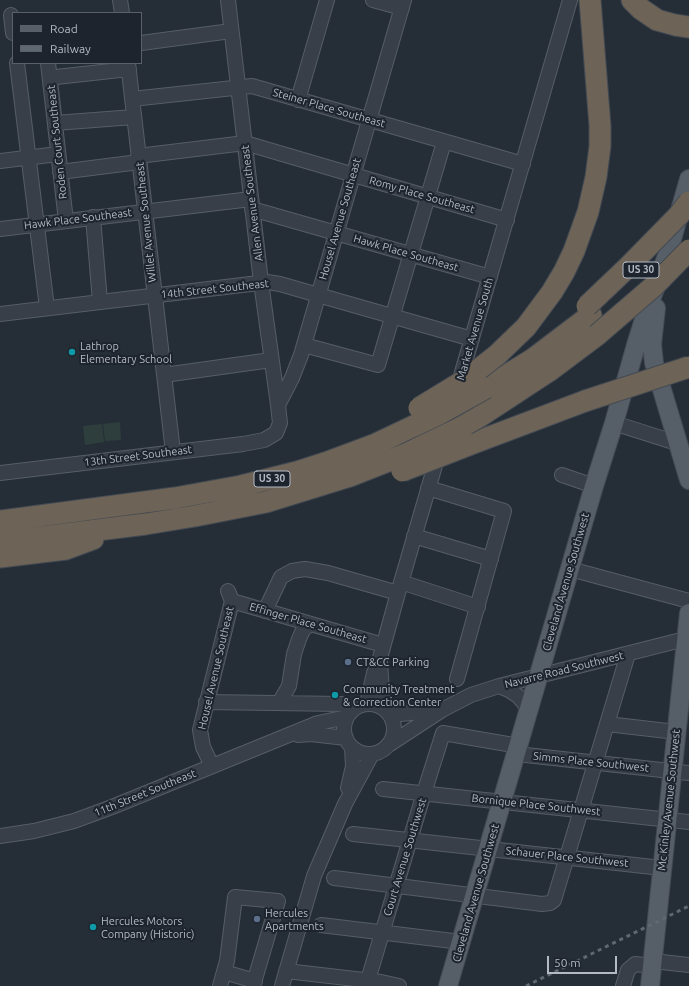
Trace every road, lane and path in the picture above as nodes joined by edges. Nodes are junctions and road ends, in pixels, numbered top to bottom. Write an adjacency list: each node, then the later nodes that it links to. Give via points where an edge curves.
1 (120, 0): 8 (street)
2 (326, 0): 20 (street)
3 (373, 0): 7 (street)
4 (632, 0): 11 (highway, via 657,20)
5 (583, 1): 30 (street, Market Avenue South); 63 (highway, bridge, via 600,126 600,146 586,219 574,251 564,272 526,327 497,355)
6 (231, 2): 12 (street, Allen Avenue Southeast)
7 (403, 4): 22 (street, Housel Avenue Southeast)
8 (122, 12)
9 (11, 15): 10 (street)
10 (12, 24)
11 (687, 27)
12 (231, 31): 13 (street); 18 (street, Allen Avenue Southeast)
13 (142, 43)
14 (17, 64): 27 (street)
15 (48, 64): 17 (street, Roden Court Southeast)
16 (128, 66): 17 (street, via 56,77); 19 (street, Willet Avenue Southeast)
17 (50, 82): 23 (street, Roden Court Southeast)
18 (238, 87): 19 (street, Steiner Place Southeast); 20 (street, Steiner Place Southeast, via 252,86); 25 (street, Allen Avenue Southeast)
19 (132, 99): 21 (street, Willet Avenue Southeast)
20 (298, 100): 22 (street, Steiner Place Southeast)
21 (134, 117): 23 (street); 28 (street, Willet Avenue Southeast)
22 (370, 120): 24 (street, Steiner Place Southeast); 32 (street, Housel Avenue Southeast)
23 (55, 123): 26 (street, Roden Court Southeast)
24 (444, 142): 30 (street, Steiner Place Southeast); 34 (street)
25 (245, 144): 28 (street); 32 (street, Romy Place Southeast); 36 (street, Allen Avenue Southeast)
26 (58, 154): 27 (street); 31 (street, Roden Court Southeast)
27 (28, 158): 29 (street); 42 (street)
28 (139, 159): 31 (street); 37 (street, Willet Avenue Southeast)
29 (0, 161)
30 (523, 164): 39 (street, Market Avenue South)
31 (60, 172): 40 (street, Roden Court Southeast)
32 (353, 175): 34 (street, Romy Place Southeast); 44 (street, Housel Avenue Southeast)
33 (689, 179): 46 (main road, Cleveland Avenue Southwest)
34 (428, 197): 39 (street, Romy Place Southeast); 47 (street)
35 (689, 202): 54 (highway, bridge)
36 (251, 204): 37 (street, Hawk Place Southeast); 44 (street, Hawk Place Southeast); 49 (street, Allen Avenue Southeast)
37 (145, 211): 38 (street, Hawk Place Southeast); 51 (street, Willet Avenue Southeast)
38 (93, 218): 40 (street, Hawk Place Southeast); 52 (street)
39 (507, 220): 48 (street, Market Avenue South)
40 (66, 221): 42 (street, Hawk Place Southeast)
41 (689, 222): 54 (highway, US 30, via 652,260)
42 (36, 224): 43 (street, Hawk Place Southeast); 53 (street)
43 (0, 229)
44 (336, 233): 47 (street, Hawk Place Southeast); 50 (street, Housel Avenue Southeast)
45 (689, 250): 68 (highway, US 30, bridge, via 654,286 597,335 523,389)
46 (668, 252): 64 (main road, Cleveland Avenue Southwest, via 646,313); 65 (main road, via 652,344 654,363)
47 (411, 254): 48 (street, Hawk Place Southeast); 56 (street)
48 (490, 277): 57 (street, Market Avenue South)
49 (261, 282): 50 (street, 14th Street Southeast); 51 (street, 14th Street Southeast); 59 (street, Allen Avenue Southeast)
50 (318, 294): 56 (street, 14th Street Southeast); 58 (street, Housel Avenue Southeast)
51 (154, 295): 52 (street, 14th Street Southeast); 61 (street, Willet Avenue Southeast)
52 (100, 302): 53 (street, 14th Street Southeast)
53 (47, 308): 55 (street, 14th Street Southeast)
54 (589, 311): 63 (highway, US 30, bridge, via 557,332 505,376 486,388 439,414)
55 (0, 314)
56 (392, 316): 57 (street, 14th Street Southeast); 58 (street, via 378,365)
57 (472, 339): 73 (street, Market Avenue South)
58 (304, 344): 62 (street, Housel Avenue Southeast, via 294,376)
59 (271, 360): 61 (street); 62 (street, Allen Avenue Southeast)
60 (689, 368): 68 (highway, bridge, via 585,401 471,444)
61 (164, 375): 66 (street, Willet Avenue Southeast)
62 (278, 405): 66 (street, 13th Street Southeast, via 278,430 267,439)
63 (417, 417): 74 (highway, US 30, via 352,453 269,480 122,506)
64 (614, 423): 65 (street); 72 (main road, Cleveland Avenue Southwest)
65 (677, 442): 67 (main road)
66 (173, 452): 69 (street, 13th Street Southeast)
67 (686, 461): 71 (main road)
68 (404, 463): 75 (highway, US 30, via 350,476 266,502)
69 (0, 473)
70 (562, 475): 72 (street)
71 (689, 480)
72 (594, 486): 80 (main road, Cleveland Avenue Southwest)
73 (428, 488): 76 (street, Market Avenue South); 79 (street, via 504,511)
74 (0, 521)
75 (126, 526): 77 (highway, US 30); 78 (highway, via 66,549)
76 (414, 536): 79 (street); 81 (street, Market Avenue South)
77 (0, 542)
78 (0, 557)
79 (492, 559): 84 (street)
80 (570, 569): 83 (street); 92 (main road, Cleveland Avenue Southwest)
81 (399, 588): 84 (street); 85 (street, via 305,569 292,571 281,577); 89 (street, Market Avenue South)
82 (230, 596): 85 (street, Effinger Place Southeast); 95 (street, Housel Avenue Southeast)
83 (689, 601)
84 (478, 607): 93 (street)
85 (266, 611): 87 (street, Effinger Place Southeast)
86 (689, 614): 88 (main road, Mc Kinley Avenue Southwest)
87 (310, 624): 89 (street, Effinger Place Southeast); 96 (street, via 303,630 299,639 289,686)
88 (688, 638): 90 (street, Navarre Road Southwest); 91 (main road, Mc Kinley Avenue Southwest)
89 (382, 652): 98 (street, Market Avenue South, via 374,673); 100 (street, Market Avenue South)
90 (628, 654): 92 (street, Navarre Road Southwest); 103 (street)
91 (686, 675): 104 (main road, Mc Kinley Avenue Southwest)
92 (539, 676): 94 (street, Navarre Road Southwest); 101 (main road, Cleveland Avenue Southwest)
93 (457, 679)
94 (499, 686): 99 (street, Navarre Road Southwest, via 471,695); 101 (street, via 518,696)
95 (206, 702): 96 (street); 112 (street, Housel Avenue Southeast, via 201,738)
96 (279, 703): 97 (street)
97 (342, 704)
98 (368, 704): 100 (street, via 376,705); 102 (street, via 352,710)
99 (442, 710): 100 (street, Navarre Road Southwest); 108 (street, Navarre Road Southwest)
100 (387, 712): 108 (street, via 395,729)
101 (529, 712): 109 (main road, Cleveland Avenue Southwest)
102 (347, 717): 106 (street, 11th Street Southeast, via 318,723); 107 (street, via 344,734)
103 (607, 724): 104 (street); 111 (street)
104 (676, 732): 113 (main road, Mc Kinley Avenue Southwest)
105 (443, 733): 109 (street, Simms Place Southwest); 115 (street, Court Avenue Southwest)
106 (285, 737): 107 (street, 11th Street Southeast, via 311,734); 112 (street, 11th Street Southeast)
107 (349, 743): 110 (street, via 360,753); 117 (street, via 353,766)
108 (390, 744): 110 (street, via 384,750)
109 (518, 750): 111 (street, Simms Place Southwest); 116 (main road, Cleveland Avenue Southwest)
110 (372, 754): 117 (street)
111 (595, 763): 113 (street, Simms Place Southwest); 118 (street)
112 (212, 766): 122 (street, 11th Street Southeast, via 74,821)
113 (681, 772): 119 (main road, Mc Kinley Avenue Southwest)
114 (383, 789): 115 (street, Bornique Place Southwest)
115 (424, 792): 116 (street, Bornique Place Southwest); 123 (street, Court Avenue Southwest)
116 (502, 802): 118 (street, Bornique Place Southwest); 124 (main road, Cleveland Avenue Southwest)
117 (345, 804): 135 (street, via 314,876)
118 (581, 810): 119 (street, Bornique Place Southwest); 125 (street)
119 (667, 820): 120 (street, Bornique Place Southwest); 126 (main road, Mc Kinley Avenue Southwest)
120 (689, 822)
121 (353, 834): 123 (street, Schauer Place Southwest)
122 (0, 836)
123 (410, 840): 124 (street, Schauer Place Southwest); 128 (street, Court Avenue Southwest)
124 (489, 849): 125 (street, Schauer Place Southwest); 129 (main road, Cleveland Avenue Southwest)
125 (567, 857): 126 (street, Schauer Place Southwest); 129 (street, via 556,897 552,902 542,904)
126 (662, 868): 133 (main road, Mc Kinley Avenue Southwest)
127 (334, 878): 128 (street)
128 (396, 885): 129 (street); 131 (street, Court Avenue Southwest)
129 (475, 895): 132 (main road, Cleveland Avenue Southwest)
130 (321, 925): 131 (street)
131 (382, 933): 132 (street); 137 (street, Court Avenue Southwest)
132 (461, 942): 142 (main road, Cleveland Avenue Southwest)
133 (652, 963): 134 (street); 143 (street, via 635,964 628,970); 144 (main road, Mc Kinley Avenue Southwest)
134 (689, 965)
135 (286, 971): 137 (street); 140 (street)
136 (224, 972): 138 (street); 138 (street, via 235,897 278,901); 139 (street)
137 (368, 980): 141 (street)
138 (254, 983)
139 (220, 986)
140 (282, 986)
141 (399, 986)
142 (448, 986)
143 (623, 986)
144 (650, 986)

